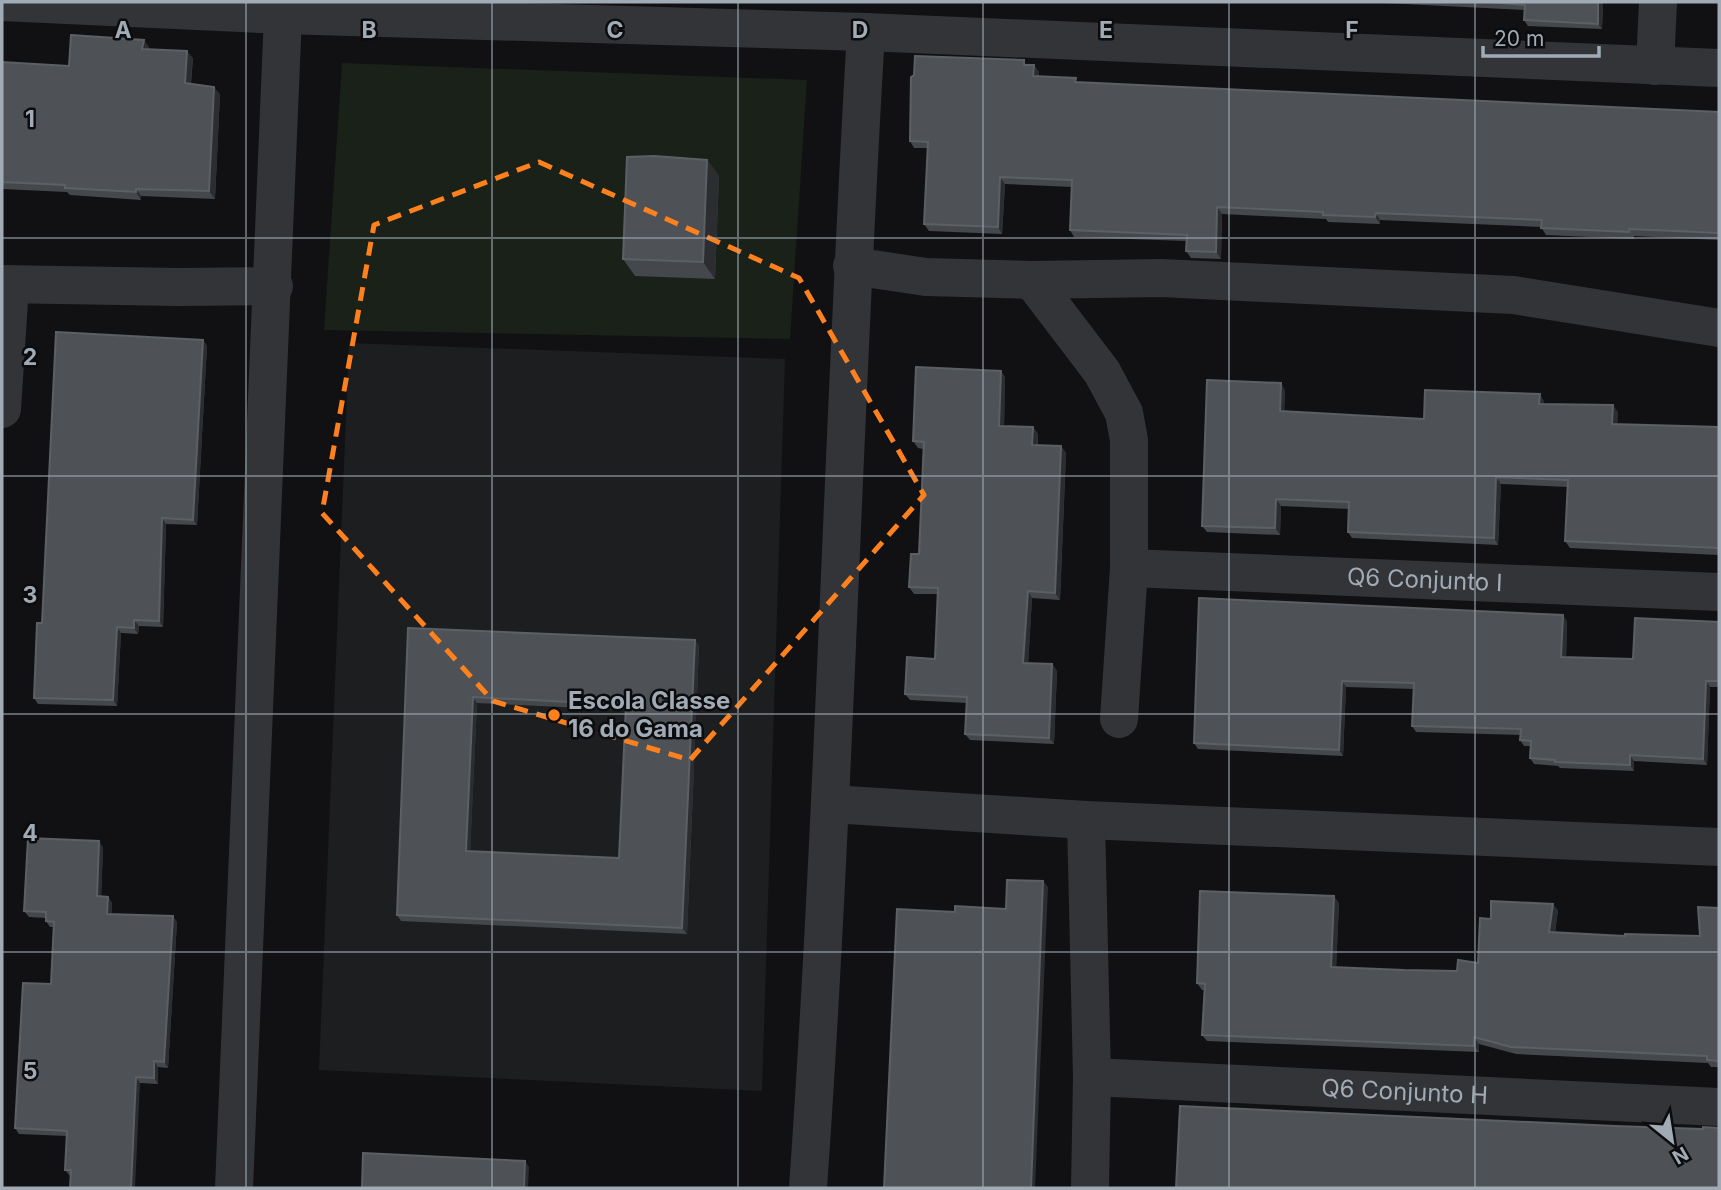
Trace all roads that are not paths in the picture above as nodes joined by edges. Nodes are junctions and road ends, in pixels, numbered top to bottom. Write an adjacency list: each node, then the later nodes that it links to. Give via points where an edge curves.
1 (2, 2): 3 (street)
2 (1658, 2): 5 (street)
3 (283, 15): 4 (street); 10 (street)
4 (866, 32): 5 (street); 7 (street)
5 (1655, 66): 6 (street)
6 (1719, 68)
7 (852, 266): 8 (street, via 926,277); 16 (street)
8 (1032, 280): 11 (street, via 1161,278 1513,295); 13 (street, via 1102,372 1125,413)
9 (6, 284): 10 (street); 12 (street)
10 (274, 286): 21 (street)
11 (1719, 328)
12 (2, 409)
13 (1129, 568): 14 (street, Q6 Conjunto I); 15 (street)
14 (1719, 592)
15 (1119, 719)
16 (831, 804): 17 (street); 22 (street)
17 (1086, 820): 18 (street); 19 (street)
18 (1719, 847)
19 (1092, 1077): 20 (street, Q6 Conjunto H); 23 (street)
20 (1719, 1107)
21 (234, 1188)
22 (808, 1188)
23 (1090, 1188)

